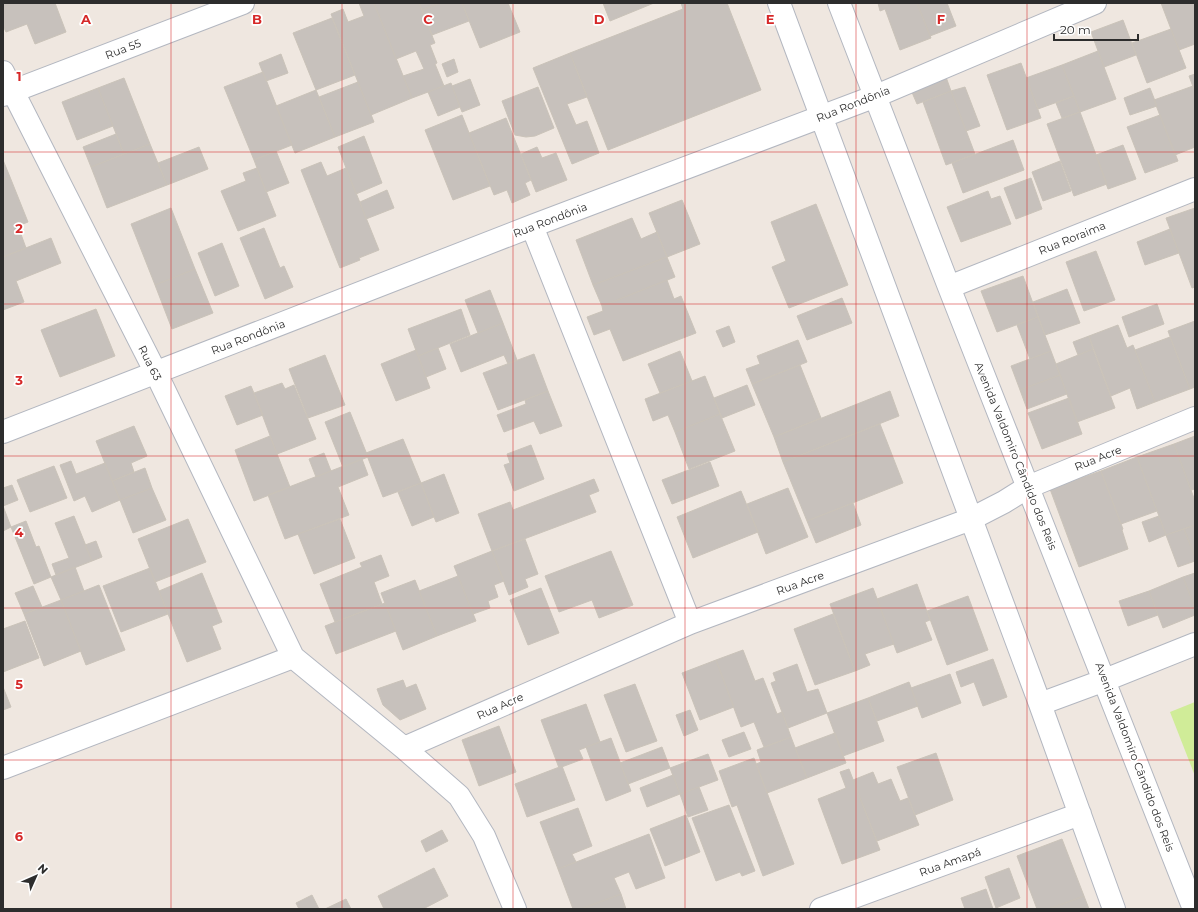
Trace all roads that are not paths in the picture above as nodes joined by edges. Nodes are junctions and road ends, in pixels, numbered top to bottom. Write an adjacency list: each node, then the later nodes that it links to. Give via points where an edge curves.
1 (244, 3): 5 (street, Rua 55)
2 (779, 3): 7 (street)
3 (838, 3): 6 (street, Avenida Valdomiro Cândido dos Reis)
4 (1095, 3): 6 (street, Rua Rondônia)
5 (6, 86): 11 (street, Rua 63)
6 (876, 96): 7 (street, Rua Rondônia); 10 (street, Avenida Valdomiro Cândido dos Reis)
7 (821, 117): 9 (street, Rua Rondônia); 15 (street)
8 (1195, 189): 10 (street, Rua Roraima)
9 (532, 226): 11 (street, Rua Rondônia); 16 (street)
10 (949, 287): 14 (street, Avenida Valdomiro Cândido dos Reis)
11 (156, 373): 13 (street, Rua Rondônia); 18 (street, Rua 63)
12 (1195, 418): 14 (street, Rua Acre)
13 (3, 432)
14 (1028, 487): 15 (street, Rua Acre); 19 (street, Avenida Valdomiro Cândido dos Reis)
15 (971, 519): 16 (street, Rua Acre); 20 (street)
16 (690, 623): 21 (street, Rua Acre)
17 (1195, 644): 19 (street)
18 (293, 657): 21 (street); 22 (street)
19 (1105, 680): 20 (street); 27 (street, Avenida Valdomiro Cândido dos Reis)
20 (1040, 704): 23 (street)
21 (404, 748): 24 (street, via 459,796 484,836)
22 (3, 768)
23 (1080, 814): 25 (street, Rua Amapá); 26 (street)
24 (515, 909)
25 (822, 909)
26 (1114, 909)
27 (1194, 909)

